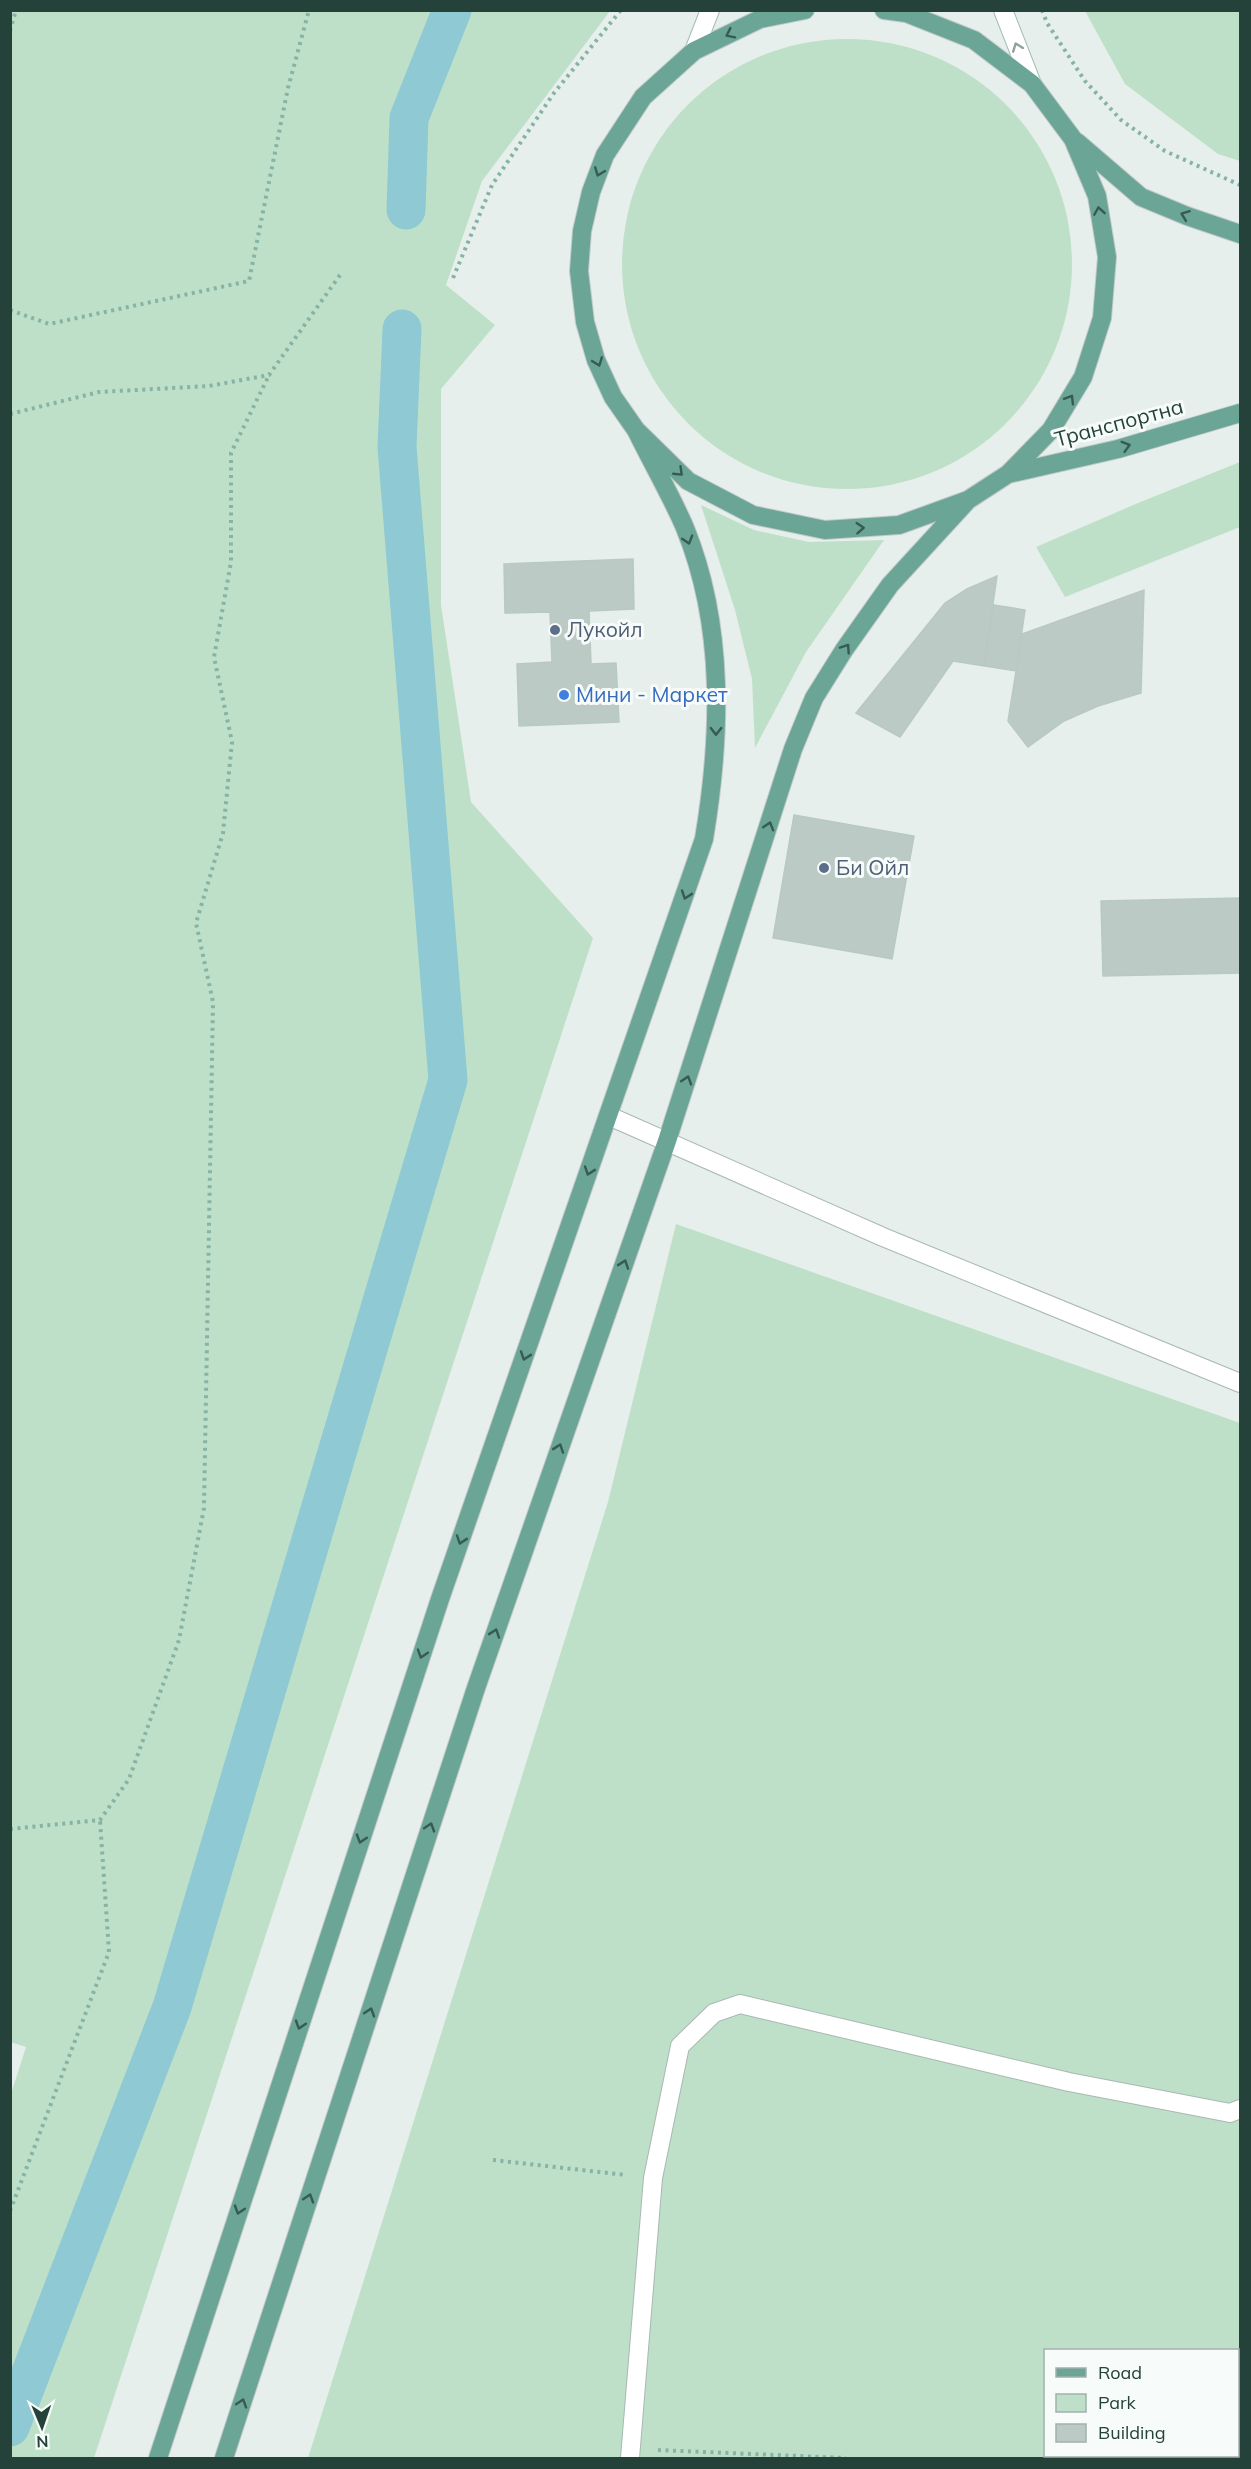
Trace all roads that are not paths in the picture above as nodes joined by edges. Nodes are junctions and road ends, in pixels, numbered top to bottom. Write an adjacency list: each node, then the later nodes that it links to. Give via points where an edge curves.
1 (710, 10): 5 (main road)
2 (805, 10): 5 (main road, one-way to 5, via 760,19)
3 (884, 10): 6 (main road, via 906,13 974,40)
4 (1003, 10): 6 (main road, one-way to 4)
5 (694, 51): 10 (main road, one-way to 10, via 643,97 605,155 582,231 579,271 585,322 604,378)
6 (1032, 84): 7 (main road)
7 (1073, 139): 8 (main road, one-way to 7, via 1141,197); 11 (main road, one-way to 7, via 1051,430 1083,377 1102,318 1107,257 1097,196)
8 (1240, 234)
9 (1240, 413): 11 (main road, Транспортна, one-way to 9)
10 (636, 430): 12 (main road, one-way to 12, via 688,481 753,515 794,524 825,530 898,525); 13 (main road, one-way to 13, via 685,529 706,597 715,662 716,733 713,787 704,839)
11 (1008, 474): 12 (main road)
12 (968, 500): 14 (main road, one-way to 12, via 793,749 814,698 890,585)
13 (609, 1116): 14 (main road); 18 (main road, one-way to 18, via 440,1599)
14 (666, 1141): 15 (main road, via 884,1237); 19 (main road, one-way to 14, via 476,1688)
15 (1240, 1383)
16 (1240, 2109): 17 (main road, via 1230,2113 1068,2082 740,2004 714,2013 680,2046 653,2178)
17 (630, 2453)
18 (158, 2458)
19 (224, 2458)

